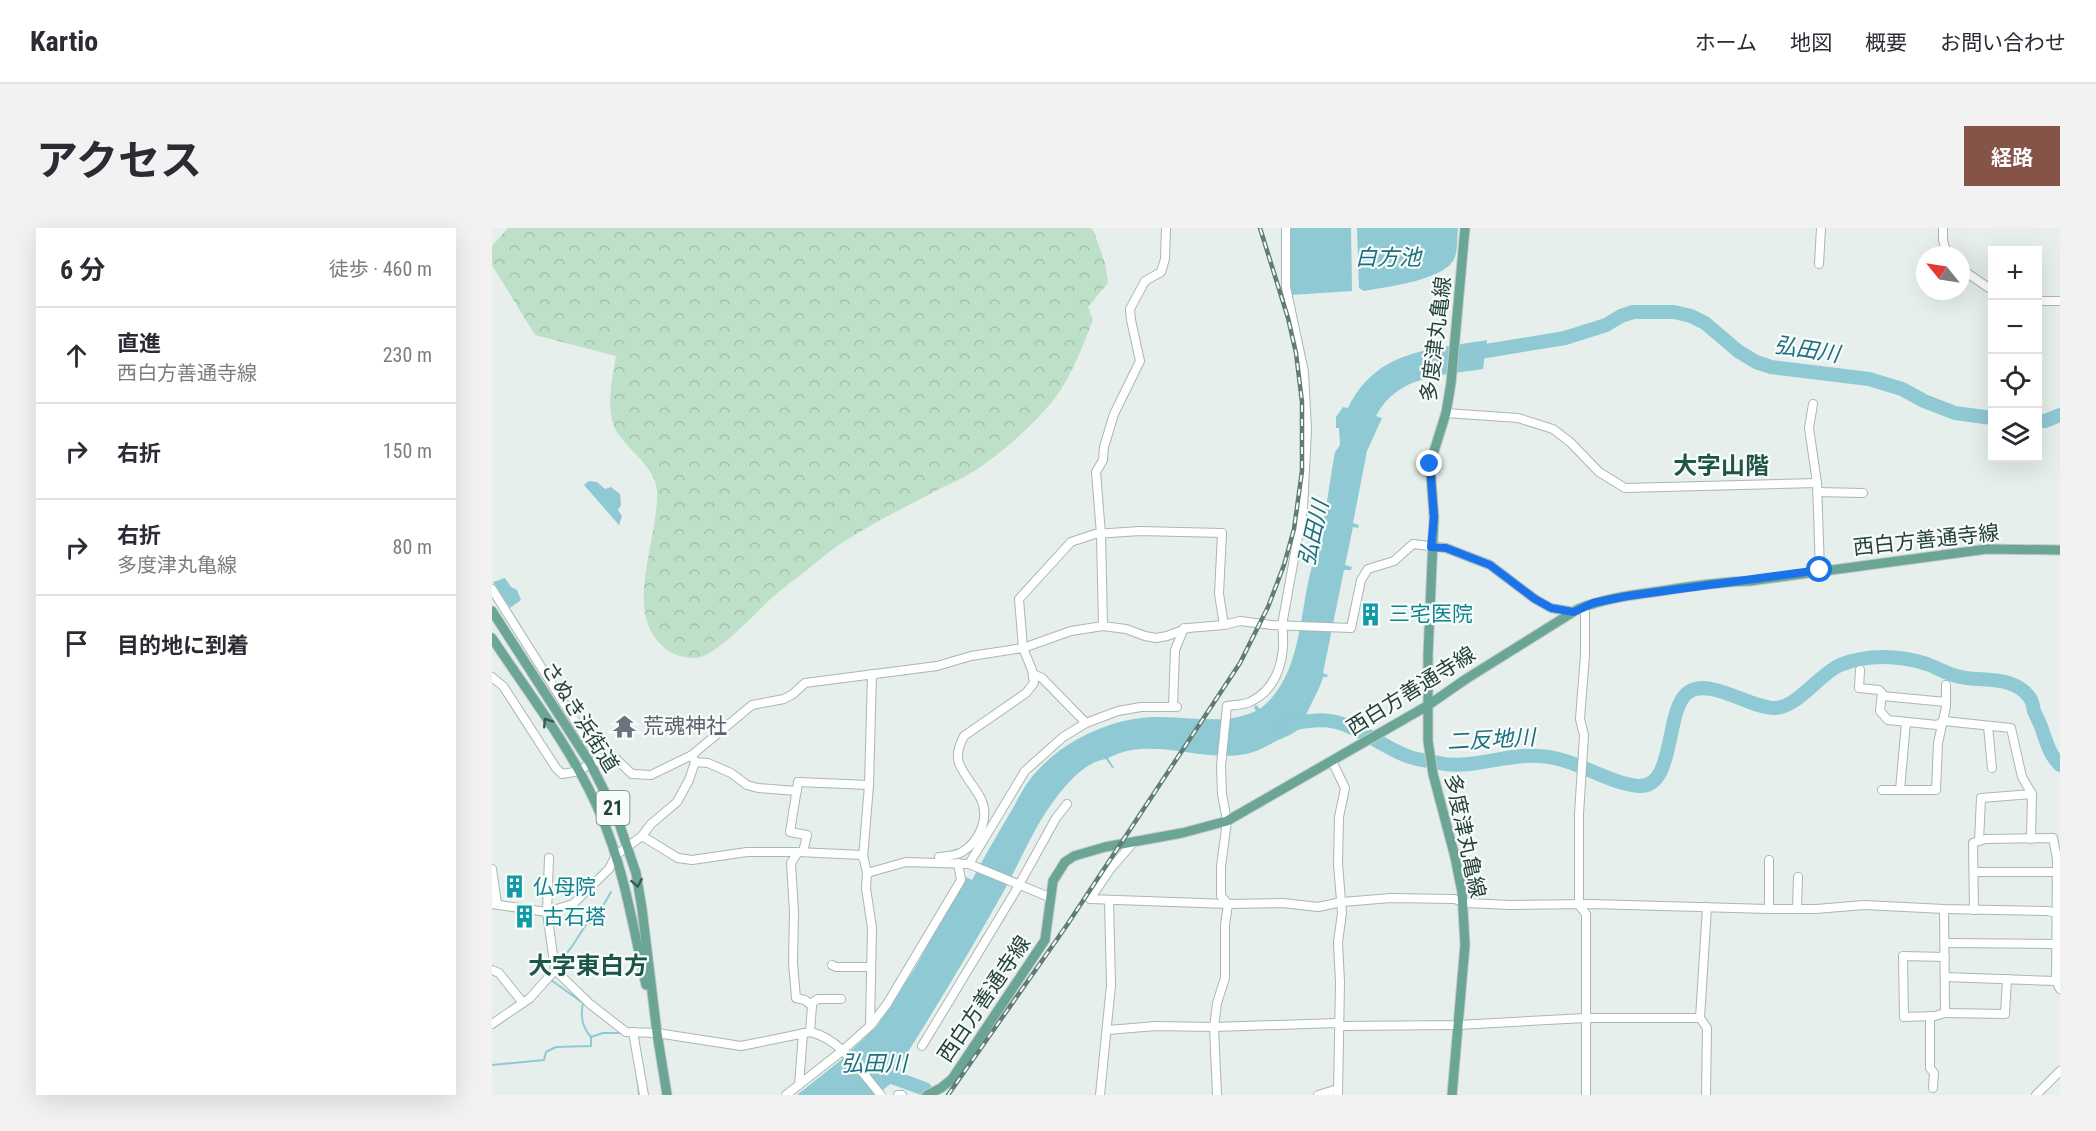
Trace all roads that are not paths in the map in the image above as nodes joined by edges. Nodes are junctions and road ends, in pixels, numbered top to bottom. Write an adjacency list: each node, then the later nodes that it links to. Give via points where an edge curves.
1 (1166, 228): 17 (street, via 1161,272 1144,281 1130,309 1140,361 1114,414 1103,460 1096,472)
2 (1286, 228): 26 (street, via 1286,287 1304,372 1307,430 1303,509)
3 (1465, 228): 13 (main road, 多度津丸亀線)
4 (1821, 228): 7 (street)
5 (1943, 228): 6 (street)
6 (1944, 246)
7 (1820, 264)
8 (1970, 274): 9 (street)
9 (1988, 287)
10 (2042, 300): 11 (street)
11 (2060, 301)
12 (1813, 404): 14 (street, via 1809,428)
13 (1446, 413): 14 (street, via 1518,418 1553,429 1599,472 1625,488); 18 (main road, 多度津丸亀線, via 1430,464 1434,517)
14 (1817, 483): 15 (street)
15 (1817, 492): 16 (street); 20 (street)
16 (1863, 493)
17 (1101, 534): 25 (street, via 1222,532 1219,594); 27 (street); 30 (street, via 1071,542 1019,599)
18 (1431, 547): 24 (street, via 1446,548 1490,565 1551,608); 26 (street, via 1413,544 1395,561 1368,569 1361,580 1351,628); 38 (main road, 多度津丸亀線)
19 (2060, 550): 20 (main road, 西白方善通寺線, via 1987,549)
20 (1820, 570): 22 (main road, 西白方善通寺線, via 1627,596)
21 (492, 589): 45 (street)
22 (1585, 607): 24 (main road, 西白方善通寺線); 81 (street)
23 (492, 611): 46 (main road, さぬき浜街道 / 21)
24 (1574, 612): 38 (main road, 西白方善通寺線)
25 (1224, 625): 26 (street, via 1240,621); 28 (street)
26 (1282, 625): 55 (street, via 1283,657 1268,686 1252,701 1227,706 1221,766)
27 (1103, 626): 28 (street, via 1126,628 1156,638); 30 (street, via 1071,631)
28 (1184, 628): 41 (street, via 1175,650 1175,707 1118,711)
29 (492, 638): 48 (main road, さぬき浜街道 / 21, one-way to 29)
30 (1023, 648): 32 (street, via 937,666); 33 (street)
31 (1860, 670): 36 (street, via 1859,688 1879,690)
32 (872, 674): 43 (street, via 805,683 784,699 752,705); 49 (street)
33 (1033, 674): 41 (street, via 1060,694); 66 (street, via 1034,683 1026,693 964,736 958,754 960,764 981,799 983,826 961,853 939,857)
34 (492, 677): 48 (street, via 503,686 556,768 562,774)
35 (1946, 685): 37 (street)
36 (1882, 696): 37 (street); 40 (street, via 1880,711 1888,720)
37 (1946, 702): 39 (street)
38 (1427, 706): 44 (main road, 西白方善通寺線); 78 (main road, 多度津丸亀線, via 1433,774 1455,857)
39 (1944, 721): 40 (street, via 1936,725); 42 (street); 51 (street, via 1940,729 1936,790)
40 (1906, 722): 51 (street)
41 (1086, 723): 68 (street, via 1063,737 1025,771)
42 (1988, 726): 47 (street); 53 (street, via 2011,728 2022,777)
43 (694, 758): 45 (street, via 651,775 632,774 615,758); 52 (street, via 731,773 747,785); 56 (street, via 689,780 677,802)
44 (1332, 761): 55 (main road, 西白方善通寺線); 77 (street, via 1345,788 1339,817)
45 (601, 762): 46 (street)
46 (590, 763): 48 (street); 60 (main road, さぬき浜街道 / 21, via 616,814)
47 (1992, 768)
48 (580, 771): 62 (main road, 21)
49 (869, 785): 52 (street, via 798,782); 64 (street)
50 (1882, 790): 51 (street)
51 (1900, 790)
52 (797, 791): 61 (street, via 790,832 807,835)
53 (2032, 794): 57 (street); 58 (street, via 1982,798)
54 (1067, 804): 74 (street)
55 (1227, 821): 59 (main road, 西白方善通寺線); 80 (street, via 1221,896)
56 (642, 836): 60 (street); 61 (street, via 678,858 692,860 747,852)
57 (2031, 839): 58 (street); 71 (street, via 2053,838)
58 (1979, 841): 70 (street, via 1973,843)
59 (1133, 843): 75 (main road, 西白方善通寺線, via 1074,856 1058,870); 76 (street, via 1090,899)
60 (627, 847): 62 (street); 114 (main road, さぬき浜街道 / 21, one-way to 114, via 642,909)
61 (800, 852): 64 (street, via 863,855); 102 (street, via 791,863 794,974 796,998)
62 (616, 855): 87 (street, via 609,869 573,904); 114 (main road, 21)
63 (549, 858): 87 (street)
64 (862, 860): 72 (street)
65 (1769, 860): 83 (street)
66 (940, 862): 67 (street); 72 (street, via 906,862)
67 (958, 863): 68 (street); 109 (street, via 961,880 887,1005)
68 (969, 864): 74 (street)
69 (492, 869): 79 (street)
70 (1974, 872): 71 (street); 86 (street)
71 (2057, 872): 88 (street)
72 (867, 873): 93 (street)
73 (1798, 877): 84 (street)
74 (1016, 884): 75 (street); 116 (street)
75 (1049, 897): 128 (main road, 西白方善通寺線, via 1045,940 952,1079)
76 (1109, 900): 80 (street); 112 (street)
77 (1340, 902): 78 (street, via 1391,898); 80 (street, via 1318,907); 110 (street)
78 (1462, 902): 81 (street); 108 (main road, 多度津丸亀線, via 1464,945)
79 (495, 904): 87 (street)
80 (1228, 904): 111 (street, via 1225,978)
81 (1579, 906): 82 (street); 105 (street, via 1586,914)
82 (1707, 907): 83 (street); 106 (street)
83 (1769, 909): 84 (street)
84 (1797, 909): 85 (street, via 1864,905)
85 (1944, 909): 86 (street); 89 (street)
86 (1974, 910): 88 (street)
87 (547, 912): 95 (street)
88 (2058, 914): 90 (street)
89 (1945, 943): 90 (street); 91 (street)
90 (2056, 944): 98 (street)
91 (1945, 957): 96 (street); 104 (street, via 1904,956 1904,1017)
92 (832, 965): 93 (street)
93 (872, 967): 109 (street)
94 (492, 970): 101 (street, via 499,973)
95 (555, 970): 101 (street); 113 (street, via 590,1005 627,1032)
96 (1945, 976): 97 (street); 103 (street)
97 (2007, 979): 98 (street); 103 (street, via 2005,1014)
98 (2056, 981): 99 (street)
99 (2060, 989)
100 (841, 999): 102 (street, via 818,999)
101 (523, 1003): 107 (street)
102 (810, 1005): 115 (street)
103 (1945, 1013): 104 (street)
104 (1930, 1016): 120 (street)
105 (1585, 1018): 106 (street); 108 (street); 133 (street)
106 (1700, 1018): 134 (street, via 1707,1028)
107 (492, 1024)
108 (1458, 1024): 110 (street); 132 (main road, 多度津丸亀線)
109 (870, 1026): 117 (street)
110 (1340, 1026): 111 (street, via 1336,1023); 121 (street)
111 (1214, 1027): 112 (street); 130 (street)
112 (1108, 1030): 129 (street)
113 (633, 1032): 114 (street); 122 (street)
114 (657, 1033): 115 (street, via 741,1046); 123 (main road, さぬき浜街道 / 21)
115 (807, 1033): 117 (street, via 822,1034); 119 (street)
116 (922, 1046)
117 (842, 1051): 119 (street); 125 (street)
118 (2060, 1071): 135 (street)
119 (799, 1085): 124 (street)
120 (1933, 1088)
121 (1338, 1092): 131 (street)
122 (644, 1095)
123 (667, 1095)
124 (786, 1095)
125 (881, 1095)
126 (898, 1095): 127 (street)
127 (902, 1095)
128 (927, 1095)
129 (1100, 1095)
130 (1217, 1095)
131 (1318, 1095)
132 (1452, 1095)
133 (1586, 1095)
134 (1706, 1095)
135 (2036, 1095)

